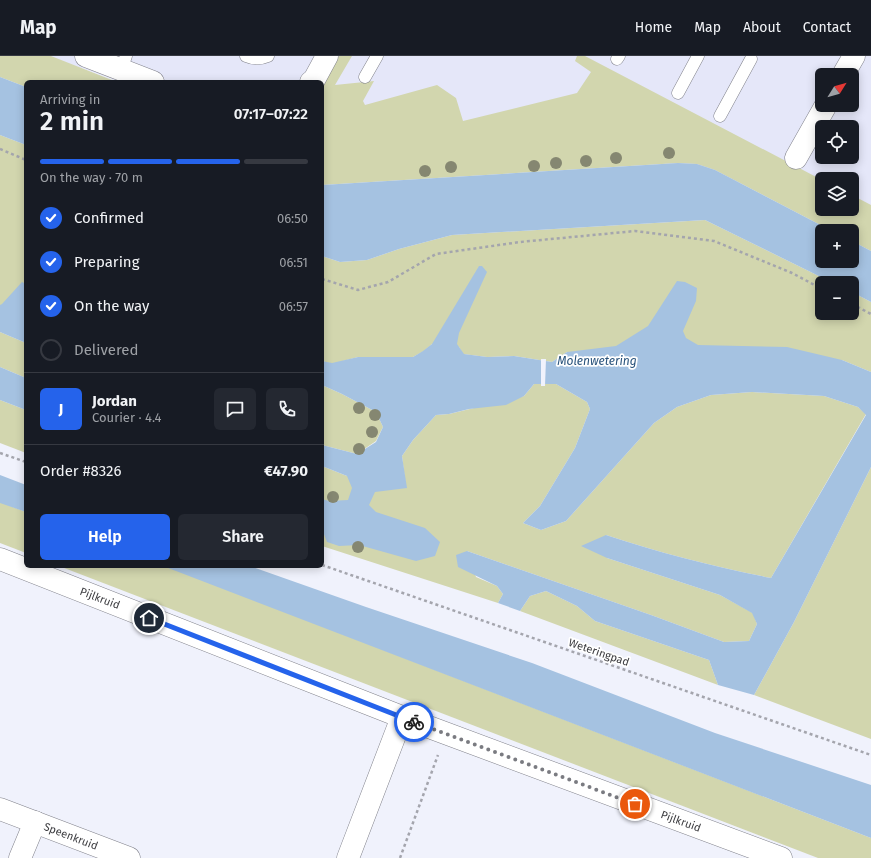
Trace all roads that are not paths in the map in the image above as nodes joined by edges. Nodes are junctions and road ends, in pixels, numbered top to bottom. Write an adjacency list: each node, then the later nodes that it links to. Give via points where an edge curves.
1 (86, 56): 9 (street)
2 (246, 56): 3 (lane)
3 (268, 56)
4 (327, 56): 13 (street)
5 (377, 56): 11 (lane)
6 (698, 56): 14 (lane)
7 (854, 56): 10 (street)
8 (751, 59): 16 (lane)
9 (123, 63): 12 (street)
10 (847, 68)
11 (365, 77)
12 (150, 80)
13 (314, 80)
14 (678, 93)
15 (822, 112): 17 (street)
16 (720, 116)
17 (796, 158)
18 (0, 559): 19 (street, Pijlkruid)
19 (402, 717): 24 (street); 25 (street, Pijlkruid)
20 (0, 809): 21 (street, Speenkruid)
21 (35, 822): 22 (street, Speenkruid); 23 (street, Speenkruid)
22 (20, 858)
23 (129, 858)
24 (348, 858)
25 (781, 858)

